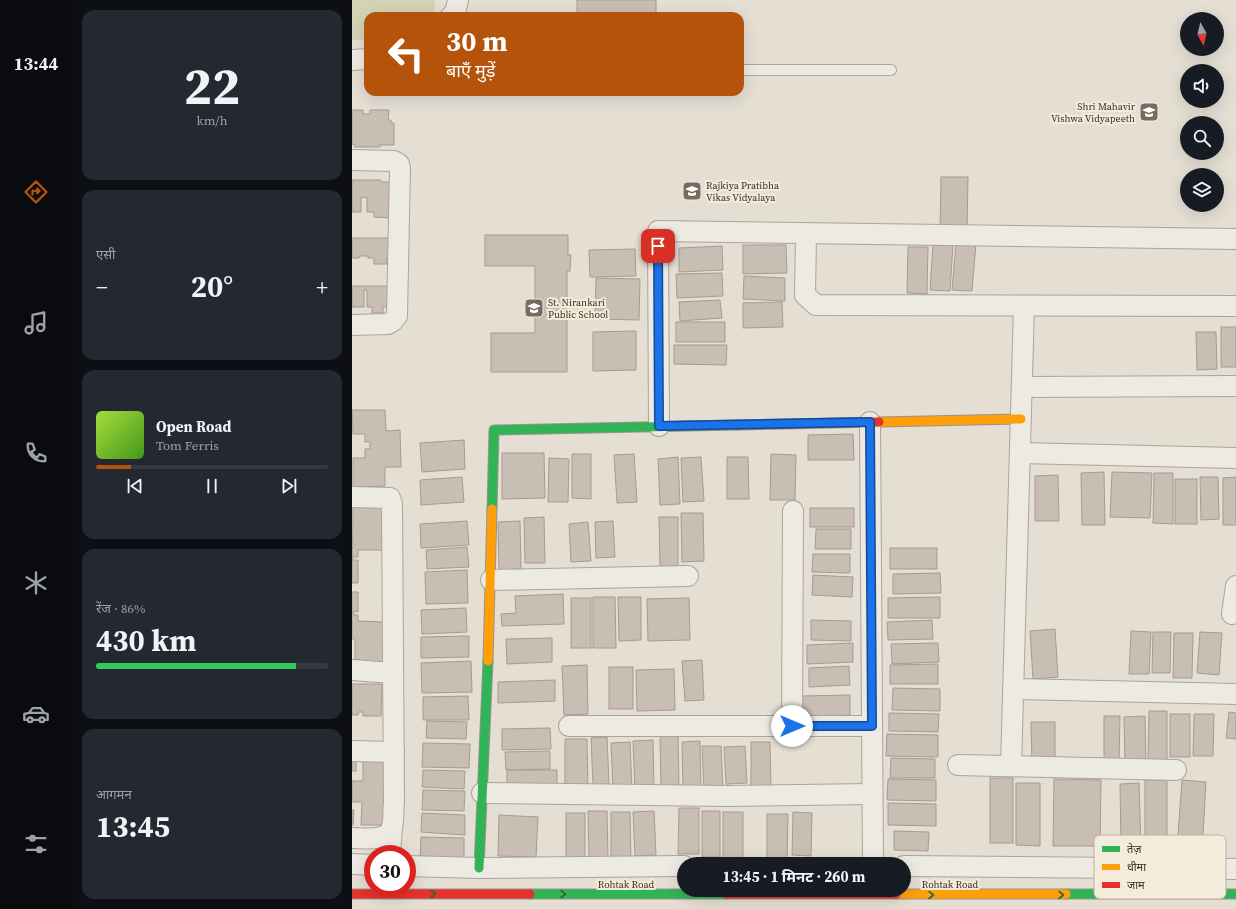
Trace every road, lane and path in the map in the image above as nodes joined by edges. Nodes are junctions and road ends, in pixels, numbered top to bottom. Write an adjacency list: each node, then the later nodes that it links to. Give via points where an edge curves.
1 (458, 0): 2 (street)
2 (455, 12)
3 (364, 59): 4 (street)
4 (352, 60)
5 (744, 70): 6 (lane)
6 (891, 70)
7 (352, 160): 12 (street, via 394,161 400,168 397,316 388,324)
8 (806, 234): 9 (street); 10 (street, via 805,295 816,305); 17 (street, via 658,232)
9 (1236, 239)
10 (1024, 306): 11 (street); 14 (street)
11 (1236, 306)
12 (352, 325)
13 (1236, 386): 14 (street)
14 (1022, 387): 15 (street)
15 (1021, 419): 16 (street); 18 (street)
16 (870, 422): 17 (street); 32 (street)
17 (659, 426): 23 (street, via 494,430)
18 (1020, 453): 19 (street); 28 (street)
19 (1236, 458)
20 (352, 497): 27 (street, via 390,498 392,504)
21 (793, 511): 31 (street)
22 (688, 576): 23 (street)
23 (491, 580): 38 (street)
24 (1236, 586): 25 (street)
25 (1232, 614)
26 (352, 670): 27 (street)
27 (393, 673): 34 (street)
28 (1013, 689): 29 (street); 36 (street)
29 (1236, 694)
30 (569, 726): 31 (street)
31 (792, 726): 32 (street)
32 (872, 726): 39 (street)
33 (352, 751): 34 (street)
34 (394, 752): 40 (street)
35 (958, 765): 36 (street)
36 (1011, 766): 37 (street)
37 (1176, 770)
38 (482, 793): 39 (street, via 687,796); 49 (street)
39 (872, 794): 43 (street)
40 (392, 826): 41 (street, via 382,837); 42 (street)
41 (352, 838)
42 (391, 845)
43 (873, 857)
44 (352, 864): 45 (street)
45 (364, 865)
46 (416, 866): 49 (street)
47 (677, 866): 49 (street)
48 (911, 866): 50 (street)
49 (479, 868)
50 (1094, 868)
51 (1226, 869): 52 (street)
52 (1236, 869)
53 (352, 894): 54 (street, Rohtak Road, one-way to 54)
54 (1094, 894)

